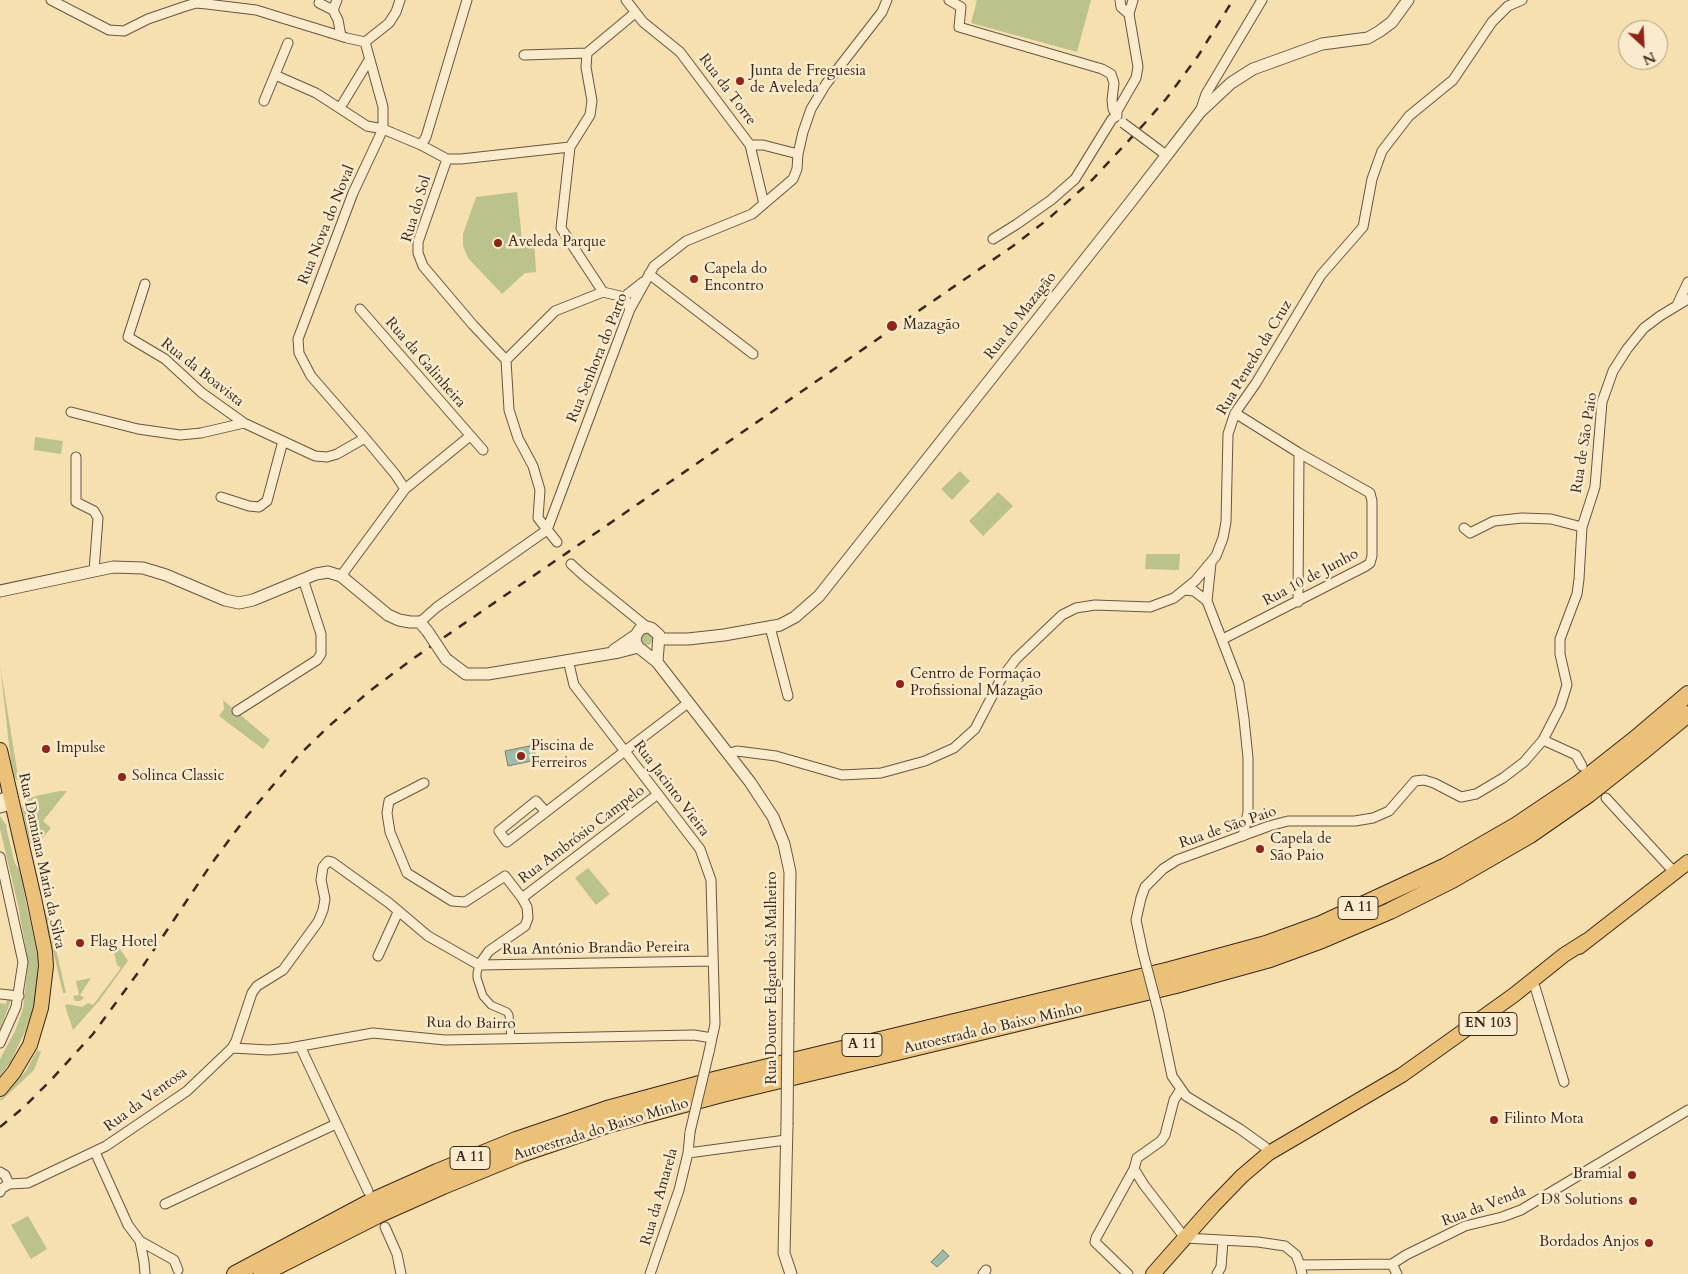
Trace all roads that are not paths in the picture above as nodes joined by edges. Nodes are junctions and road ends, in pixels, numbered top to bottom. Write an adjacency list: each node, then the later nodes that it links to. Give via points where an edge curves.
1 (51, 0): 13 (street, via 109,30 124,31 148,19 196,4)
2 (337, 0): 15 (street)
3 (400, 0): 20 (street, via 390,23)
4 (467, 0): 30 (street)
5 (626, 0): 16 (street, Rua da Torre)
6 (887, 0): 33 (street, Rua Senhora do Parto, via 882,12 826,84 811,110)
7 (949, 0): 28 (street, via 961,7 959,27 1111,74 1113,108)
8 (1120, 0): 17 (street, via 1121,7)
9 (1133, 0): 17 (street)
10 (1262, 0): 27 (street, via 1206,94)
11 (1408, 0): 27 (street, Rua do Mazagão, via 1392,22 1368,38 1322,44 1253,69 1231,83)
12 (1522, 0): 50 (street, Rua Penedo da Cruz, via 1508,6 1492,22 1453,80 1409,116 1382,151 1372,180 1363,228 1321,275)
13 (245, 4): 18 (street)
14 (319, 4): 15 (street)
15 (333, 10): 18 (street)
16 (635, 13): 21 (street); 31 (street, Rua da Torre, via 680,52)
17 (1129, 14): 28 (street, via 1138,68 1136,78 1117,111)
18 (341, 36): 20 (street)
19 (288, 42): 24 (street)
20 (365, 42): 23 (street)
21 (587, 53): 22 (street); 32 (street, via 592,101 590,115)
22 (524, 56)
23 (368, 60): 26 (street); 29 (street, via 383,107)
24 (275, 75): 25 (street); 29 (street, via 316,93 368,126)
25 (264, 101)
26 (343, 103)
27 (1200, 112): 34 (street, Rua do Mazagão)
28 (1120, 119): 34 (street, bridge); 37 (street, via 1112,119 1075,178 1051,200)
29 (383, 129): 30 (street); 53 (street, Rua Nova do Noval, via 353,193 298,339 299,353 311,376)
30 (421, 145): 35 (street)
31 (750, 145): 33 (street); 36 (street, Rua da Torre)
32 (570, 148): 35 (street); 41 (street, via 562,228)
33 (798, 154): 36 (street, Rua Senhora do Parto, via 793,179)
34 (1166, 156): 74 (street, Rua do Mazagão, via 819,596 795,617)
35 (447, 159): 48 (street, Rua do Sol, via 418,242 418,253 423,266)
36 (764, 204): 38 (street, Rua Senhora do Parto, via 752,214 686,241 654,266)
37 (993, 238)
38 (648, 276): 42 (street); 46 (street, Rua Senhora do Parto); 47 (street)
39 (1688, 282): 44 (street)
40 (145, 284): 51 (street, Rua da Boavista, via 128,337 165,359 202,393)
41 (603, 292): 42 (street); 48 (street, via 556,312)
42 (624, 297): 46 (street)
43 (1688, 299): 44 (street, Rua de São Paio)
44 (1677, 305): 60 (street, Rua de São Paio, via 1644,328 1613,371 1602,402 1594,487)
45 (360, 309): 52 (street, Rua da Galinheira)
46 (630, 309): 62 (street, Rua Senhora do Parto)
47 (754, 354)
48 (506, 360): 62 (street, via 508,410 533,466 540,490 538,518)
49 (71, 412): 51 (street, via 138,430 180,435)
50 (1235, 413): 56 (street, Rua 10 de Junho); 64 (street, Rua Penedo da Cruz, via 1228,434 1226,522 1220,548)
51 (244, 422): 54 (street, Rua da Boavista)
52 (470, 436): 55 (street, Rua da Galinheira); 58 (street)
53 (365, 438): 54 (street, Rua da Boavista, via 327,457 315,456); 58 (street, Rua Nova do Noval)
54 (283, 442): 59 (street, via 267,501 259,506 249,506)
55 (483, 450)
56 (1299, 453): 72 (street); 72 (street, Rua 10 de Junho, via 1371,495 1372,556 1370,563)
57 (76, 457): 66 (street, via 76,502 94,511 98,518)
58 (405, 489): 67 (street)
59 (220, 497)
60 (1582, 527): 61 (street, via 1551,519 1522,518 1494,521 1470,534); 88 (street, Rua de São Paio, via 1580,579 1560,639 1567,685)
61 (1464, 528)
62 (547, 530): 63 (street); 73 (street)
63 (557, 542)
64 (1211, 563): 69 (street, Rua Penedo da Cruz); 71 (street)
65 (571, 564): 75 (street)
66 (94, 571): 68 (street, via 113,567 143,568 239,603); 70 (street)
67 (341, 576): 68 (street, via 328,572); 73 (street, via 388,615 399,620)
68 (302, 579): 86 (street, via 321,634 321,654 317,660)
69 (1184, 590): 71 (street, via 1194,591); 91 (street, Rua Penedo da Cruz, via 1166,602 1150,607 1095,606 1076,608 1062,615 1016,659 1001,679 976,729 954,748 925,761 881,773 842,775 776,756)
70 (0, 591)
71 (1207, 601): 77 (street)
72 (1298, 602): 77 (street, Rua 10 de Junho)
73 (420, 622): 81 (street, bridge, via 446,659 466,674 488,674)
74 (770, 626): 78 (street, Rua do Mazagão); 84 (street)
75 (648, 627): 76 (street, via 640,629); 78 (street, via 654,629)
76 (636, 635): 79 (street, via 635,640); 80 (street)
77 (1223, 638): 98 (street, via 1239,684 1248,758 1248,812)
78 (658, 642): 79 (street, via 651,650); 82 (street)
79 (641, 649): 80 (street); 82 (street, Rua Doutor Edgardo Sá Malheiro)
80 (612, 653): 81 (street)
81 (568, 660): 90 (street, Rua Jacinto Vieira, via 574,685)
82 (657, 662): 85 (street, Rua Doutor Edgardo Sá Malheiro)
83 (1688, 694): 136 (highway, Autoestrada do Baixo Minho / A 11, via 1578,784 1516,825 1446,866 1320,924 1266,944 1170,970 718,1079 607,1109 516,1140 437,1172 372,1201)
84 (788, 696)
85 (688, 703): 90 (street); 91 (street, Rua Doutor Edgardo Sá Malheiro)
86 (237, 711)
87 (1688, 714): 143 (highway, Autoestrada do Baixo Minho / A 11, via 1588,794 1530,835 1452,880 1322,940 1270,959 1176,985 729,1092 610,1124 521,1154 443,1186)
88 (1543, 740): 92 (street, via 1576,755); 98 (street, Rua de São Paio, via 1524,762 1476,794 1461,797 1434,783 1415,781 1389,811 1373,818 1288,821)
89 (0, 750): 96 (main road, Rua Damiana Maria da Silva)
90 (625, 751): 94 (street, Rua Jacinto Vieira); 97 (street)
91 (728, 753): 122 (street, Rua Doutor Edgardo Sá Malheiro, bridge, via 773,817 784,844 790,872)
92 (1582, 766)
93 (424, 783): 102 (street, Rua Ambrósio Campelo, via 388,801 390,832 407,873 452,901 465,902 505,876)
94 (658, 794): 102 (street, Rua Ambrósio Campelo); 106 (street, Rua Jacinto Vieira, via 700,849 711,880)
95 (1606, 798): 101 (street)
96 (6, 802): 117 (main road, Rua Damiana Maria da Silva, via 43,940 45,980 30,1045)
97 (546, 812): 97 (street, via 507,842 499,831 536,801)
98 (1243, 836): 118 (street, Rua de São Paio, bridge, via 1177,860 1145,887 1140,898 1136,920 1143,953 1172,1076)
99 (0, 858): 110 (street, via 23,962)
100 (1688, 862): 101 (main road, EN 103)
101 (1674, 873): 104 (main road, EN 103)
102 (522, 898): 107 (street, Rua Ambrósio Campelo, via 527,907 525,926 489,951)
103 (398, 912): 105 (street); 107 (street, Rua da Ventosa, via 428,936); 115 (street, Rua da Ventosa, via 332,862 325,863 321,880 324,910 318,922 283,970 257,986 252,993)
104 (1586, 941): 108 (main road, EN 103); 119 (main road, EN 103)
105 (378, 956)
106 (713, 961): 107 (street, Rua António Brandão Pereira); 111 (street, Rua Jacinto Vieira, via 716,1024)
107 (479, 965): 112 (street, via 477,978 483,996 491,1005 509,1015)
108 (1535, 987): 116 (street); 119 (main road, EN 103, via 1459,1046)
109 (0, 994): 110 (street)
110 (19, 996): 113 (street)
111 (712, 1038): 112 (street, Rua do Bairro, via 694,1035); 124 (street, Rua da Amarela, bridge)
112 (511, 1039): 114 (street, Rua do Bairro, via 445,1040 373,1033)
113 (0, 1043)
114 (300, 1046): 115 (street, Rua do Bairro, via 269,1050); 121 (street)
115 (232, 1048): 123 (street, Rua da Ventosa, via 187,1091)
116 (1564, 1082)
117 (0, 1089)
118 (1181, 1089): 125 (street, Rua de São Paio, via 1186,1096 1266,1147); 126 (street, via 1174,1100 1165,1135 1137,1158)
119 (1378, 1091): 125 (main road, EN 103)
120 (1688, 1110): 137 (street, Rua da Venda, via 1521,1210 1465,1226)
121 (336, 1124): 129 (street); 131 (street)
122 (786, 1140): 124 (street); 146 (street, Rua Doutor Edgardo Sá Malheiro, via 784,1253)
123 (94, 1152): 128 (street, Rua da Ventosa, via 28,1183); 134 (street, via 128,1225)
124 (688, 1153): 145 (street, Rua da Amarela)
125 (1269, 1153): 133 (main road, EN 103, via 1242,1176)
126 (1134, 1169): 133 (street); 147 (street, via 1095,1242)
127 (0, 1172): 128 (street)
128 (10, 1184): 130 (street, Rua da Ventosa)
129 (368, 1191)
130 (0, 1192)
131 (165, 1204)
132 (385, 1227): 144 (street, via 397,1254)
133 (1185, 1238): 135 (street); 148 (main road, EN 103)
134 (140, 1241): 139 (street, via 174,1260); 140 (street)
135 (1223, 1241): 138 (street, via 1285,1246 1296,1255); 149 (street, via 1221,1267)
136 (293, 1243): 141 (highway, A 11); 142 (highway)
137 (1392, 1264): 138 (street); 150 (street)
138 (1301, 1269)
139 (178, 1270)
140 (145, 1274)
141 (228, 1274)
142 (236, 1274)
143 (262, 1274)
144 (401, 1274)
145 (650, 1274)
146 (791, 1274)
147 (1128, 1274)
148 (1153, 1274)
149 (1217, 1274)
150 (1397, 1274)

